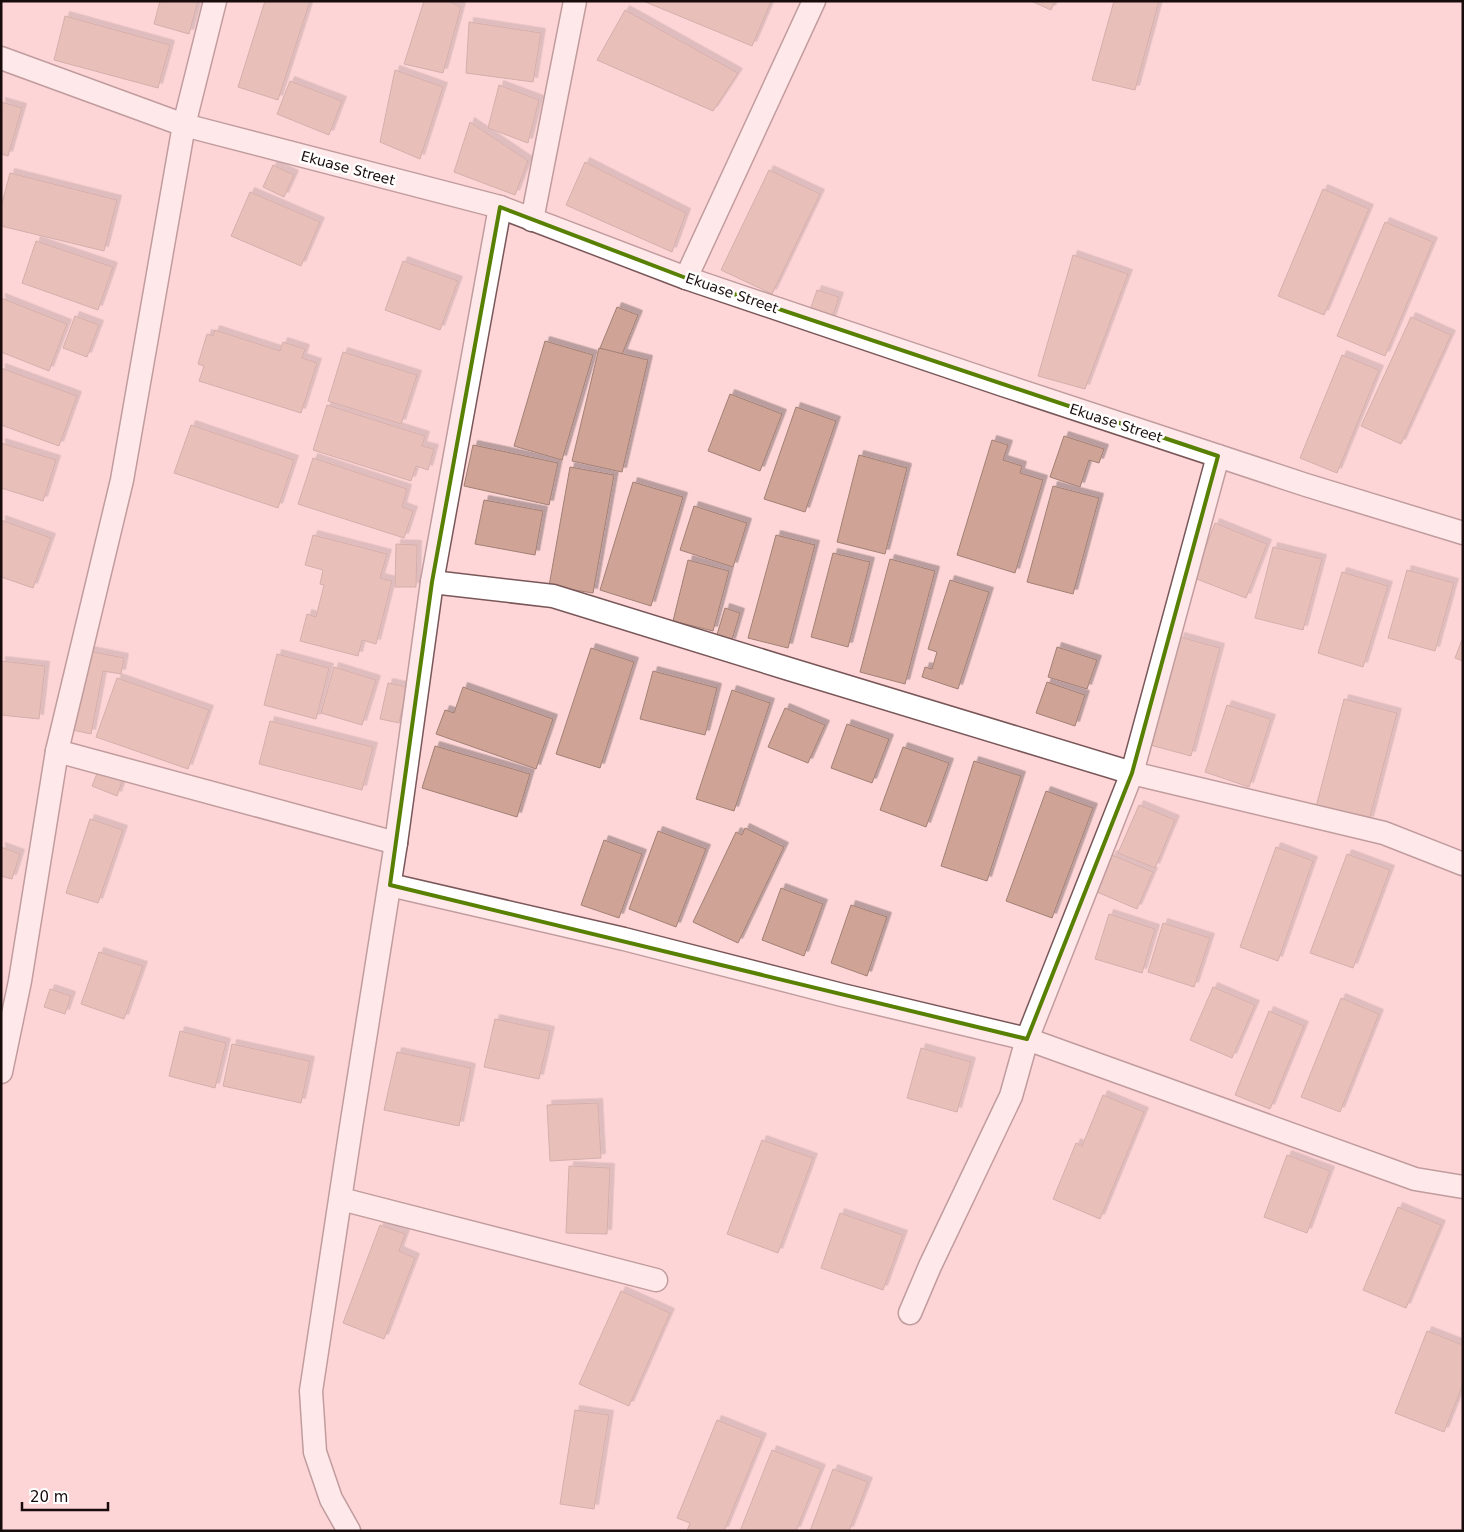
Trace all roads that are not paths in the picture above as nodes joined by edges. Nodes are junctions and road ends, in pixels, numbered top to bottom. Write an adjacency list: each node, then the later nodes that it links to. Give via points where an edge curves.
1 (214, 1): 5 (street)
2 (575, 1): 7 (street)
3 (814, 1): 8 (street)
4 (1, 58): 5 (street, Ekuase Street)
5 (184, 125): 6 (street, Ekuase Street); 12 (street, via 122,480)
6 (500, 208): 7 (street, Ekuase Street); 11 (street)
7 (532, 220): 8 (street, Ekuase Street)
8 (686, 278): 9 (street, Ekuase Street)
9 (1218, 456): 10 (street, Ekuase Street); 13 (street)
10 (1463, 533)
11 (432, 582): 13 (street, via 553,596); 14 (street)
12 (57, 751): 14 (street); 17 (street)
13 (1132, 773): 15 (street, via 1384,833); 18 (street)
14 (396, 843): 16 (street)
15 (1463, 864)
16 (390, 884): 18 (street, via 624,938); 21 (street)
17 (10, 977): 19 (street)
18 (1027, 1039): 20 (street, via 1414,1178); 23 (street, via 1011,1096)
19 (1, 1072)
20 (1463, 1187)
21 (341, 1199): 22 (street); 24 (street, via 311,1391 315,1452 332,1499)
22 (656, 1280)
23 (910, 1313)
24 (349, 1531)

